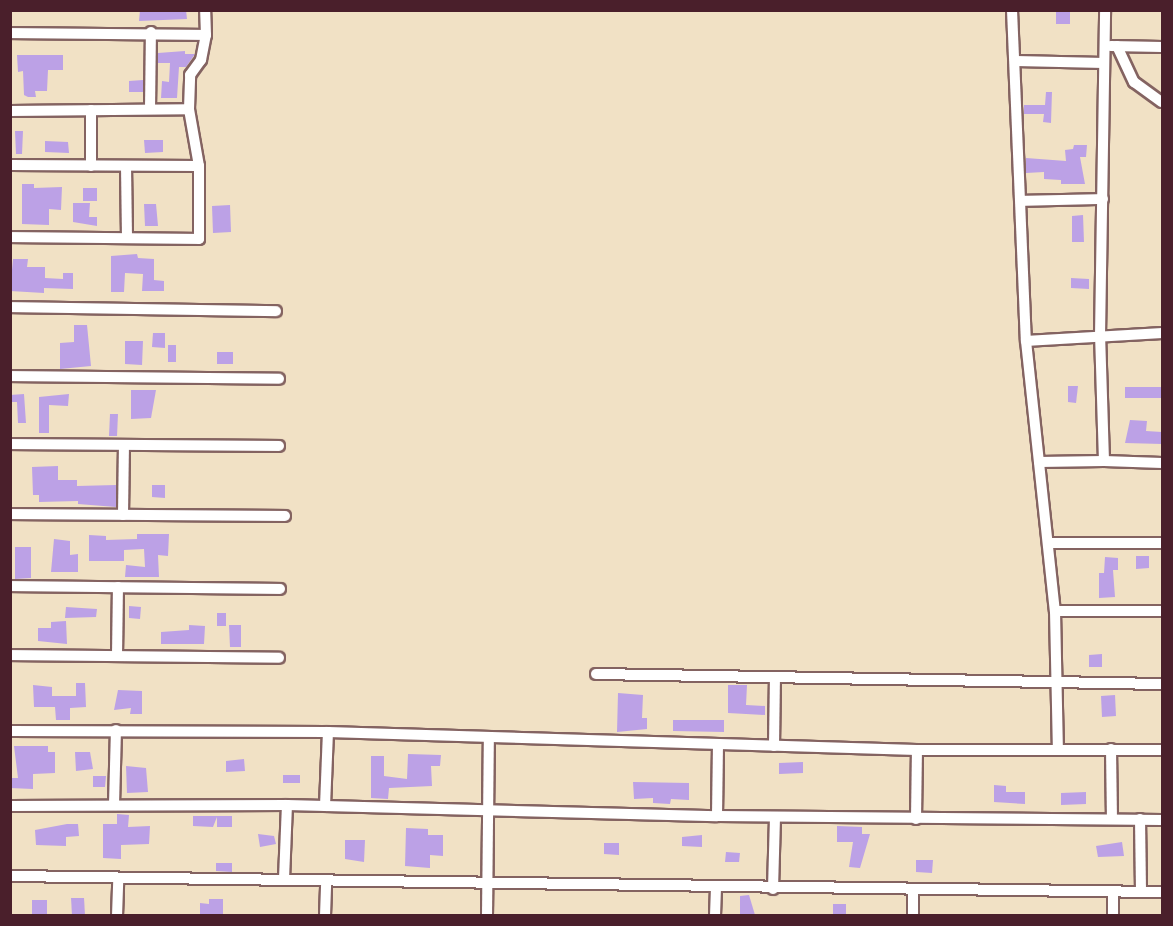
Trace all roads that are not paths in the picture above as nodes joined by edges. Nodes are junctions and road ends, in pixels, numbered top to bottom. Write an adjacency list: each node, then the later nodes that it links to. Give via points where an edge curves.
1 (205, 10): 6 (street)
2 (1012, 10): 10 (street)
3 (1105, 10): 7 (street)
4 (151, 32): 5 (street); 6 (street); 13 (street)
5 (10, 33)
6 (206, 35): 14 (street, via 201,60 190,75)
7 (1104, 46): 8 (street); 11 (street)
8 (1117, 46): 9 (street); 12 (street, via 1134,82)
9 (1162, 47)
10 (1016, 61): 11 (street); 22 (street)
11 (1104, 63): 21 (street)
12 (1162, 102)
13 (150, 109): 14 (street); 15 (street)
14 (189, 109): 20 (street)
15 (91, 110): 16 (street); 18 (street)
16 (10, 111)
17 (10, 165): 18 (street)
18 (91, 166): 19 (street)
19 (126, 166): 20 (street); 23 (street)
20 (199, 166): 23 (street, via 199,239)
21 (1103, 199): 22 (street); 28 (street)
22 (1021, 201): 29 (street)
23 (127, 236): 24 (street)
24 (10, 237)
25 (10, 307): 26 (street)
26 (276, 311)
27 (1162, 333): 28 (street)
28 (1100, 336): 29 (street); 35 (street)
29 (1026, 341): 36 (street)
30 (10, 376): 31 (street)
31 (279, 379)
32 (10, 444): 33 (street)
33 (124, 446): 34 (street); 39 (street)
34 (279, 446)
35 (1104, 461): 36 (street); 37 (street)
36 (1039, 462): 41 (street)
37 (1162, 463)
38 (10, 514): 39 (street)
39 (123, 515): 40 (street)
40 (285, 516)
41 (1048, 543): 42 (street); 47 (street)
42 (1162, 543)
43 (10, 586): 44 (street)
44 (118, 587): 45 (street); 49 (street)
45 (280, 589)
46 (1162, 610): 47 (street)
47 (1054, 611): 53 (street)
48 (10, 655): 49 (street)
49 (117, 656): 50 (street)
50 (279, 658)
51 (596, 674): 52 (street)
52 (775, 677): 53 (street); 60 (street)
53 (1059, 680): 54 (street); 61 (street)
54 (1162, 684)
55 (10, 730): 56 (street)
56 (116, 730): 57 (street); 65 (street)
57 (328, 732): 58 (street); 68 (street)
58 (489, 738): 59 (street); 69 (street)
59 (718, 744): 60 (street); 70 (street)
60 (774, 746): 63 (street)
61 (1058, 749): 62 (street); 63 (street)
62 (1111, 749): 64 (street); 73 (street)
63 (917, 750): 72 (street)
64 (1162, 750)
65 (114, 805): 66 (street); 67 (street)
66 (286, 805): 68 (street); 78 (street)
67 (10, 806)
68 (325, 806): 69 (street)
69 (487, 808): 70 (street); 80 (street)
70 (717, 816): 71 (street)
71 (775, 817): 72 (street); 82 (street)
72 (916, 819): 73 (street)
73 (1112, 819): 74 (street)
74 (1140, 819): 75 (street); 85 (street)
75 (1162, 820)
76 (10, 876): 77 (street)
77 (118, 878): 78 (street); 87 (street)
78 (284, 879): 79 (street)
79 (326, 880): 80 (street); 88 (street)
80 (488, 882): 81 (street); 89 (street)
81 (716, 888): 82 (street); 90 (street)
82 (773, 889): 83 (street)
83 (914, 891): 84 (street); 91 (street)
84 (1113, 892): 85 (street); 92 (street)
85 (1141, 892): 86 (street)
86 (1162, 892)
87 (117, 915)
88 (325, 915)
89 (487, 915)
90 (716, 915)
91 (914, 915)
92 (1113, 915)

